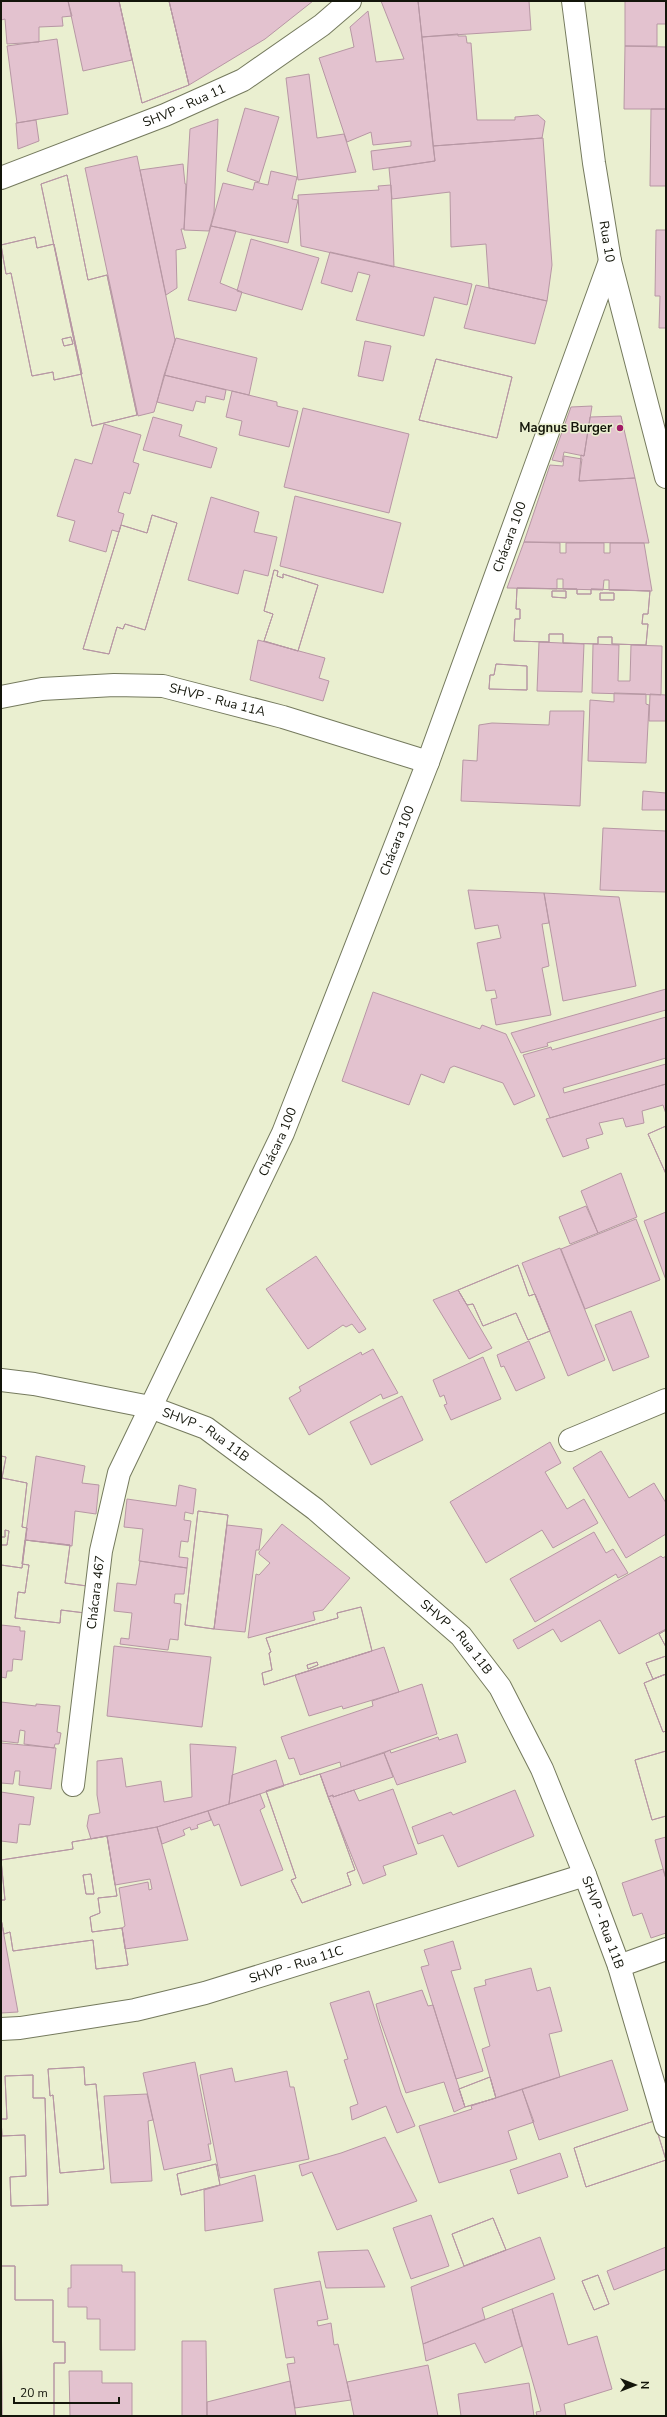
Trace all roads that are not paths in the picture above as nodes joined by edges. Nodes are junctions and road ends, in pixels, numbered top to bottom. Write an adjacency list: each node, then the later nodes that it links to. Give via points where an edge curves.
1 (350, 1): 3 (street, SHVP - Rua 11, via 322,25 243,80 166,115)
2 (573, 1): 4 (street, Rua 10, via 594,163)
3 (1, 178)
4 (610, 261): 5 (street, Rua 10); 7 (street, Chácara 100)
5 (666, 477)
6 (1, 697): 7 (street, SHVP - Rua 11A, via 42,689 114,685 163,686 252,709)
7 (428, 762): 10 (street, Chácara 100, via 282,1133)
8 (1, 1380): 10 (street, SHVP - Rua 11B)
9 (666, 1400): 11 (street)
10 (150, 1407): 12 (street, Chácara 467, via 120,1474 101,1551); 13 (street, SHVP - Rua 11B, via 206,1428 315,1509 461,1636 500,1687 542,1770)
11 (570, 1440)
12 (73, 1785)
13 (585, 1876): 15 (street, SHVP - Rua 11B); 16 (street, SHVP - Rua 11C, via 204,1993 135,2010)
14 (666, 1949): 15 (street)
15 (618, 1966): 17 (street, SHVP - Rua 11B)
16 (1, 2029)
17 (666, 2126)

